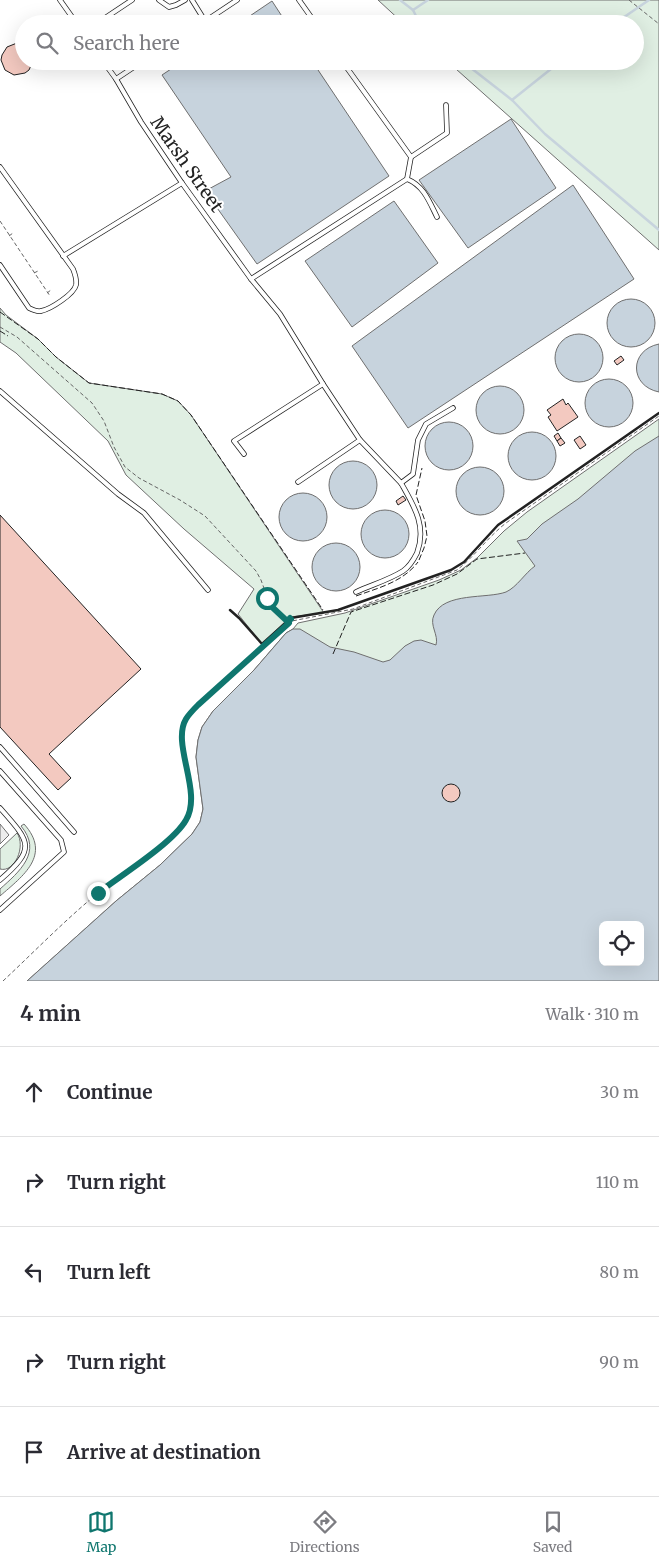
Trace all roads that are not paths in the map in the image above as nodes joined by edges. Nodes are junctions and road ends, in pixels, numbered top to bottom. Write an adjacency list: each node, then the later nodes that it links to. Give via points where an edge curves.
1 (60, 0): 8 (lane)
2 (132, 0): 9 (lane)
3 (159, 0): 4 (lane, via 169,7)
4 (185, 0)
5 (192, 0): 10 (lane)
6 (237, 0): 11 (lane)
7 (298, 0): 12 (lane)
8 (71, 15)
9 (110, 15)
10 (200, 15)
11 (214, 15)
12 (309, 15)
13 (110, 70): 16 (lane, Marsh Street)
14 (130, 70): 16 (lane)
15 (348, 70): 18 (lane)
16 (116, 79): 21 (lane, Marsh Street)
17 (446, 105): 18 (lane, via 447,133)
18 (411, 157): 20 (lane)
19 (0, 167): 23 (lane)
20 (407, 179): 22 (lane, via 424,191); 25 (lane)
21 (182, 183): 23 (lane); 25 (lane, Marsh Street)
22 (437, 217)
23 (63, 256): 24 (lane, via 73,269 76,284 73,291 39,312 30,308)
24 (0, 265)
25 (252, 279): 26 (lane, Marsh Street, via 280,314)
26 (323, 384): 29 (lane, Marsh Street); 30 (lane, via 234,441)
27 (0, 391): 33 (lane, via 144,513)
28 (453, 408): 32 (lane, via 426,424 418,440 413,474)
29 (360, 440): 31 (lane); 32 (lane, Marsh Street)
30 (244, 454)
31 (298, 482)
32 (401, 483): 34 (lane, Marsh Street, via 420,523 420,542 414,558 404,570)
33 (208, 590)
34 (356, 592)
35 (0, 747): 38 (lane)
36 (0, 771): 40 (lane, via 61,840 64,852)
37 (0, 808): 39 (lane, via 22,834 25,846 21,861)
38 (74, 832)
39 (0, 880)
40 (0, 910)

